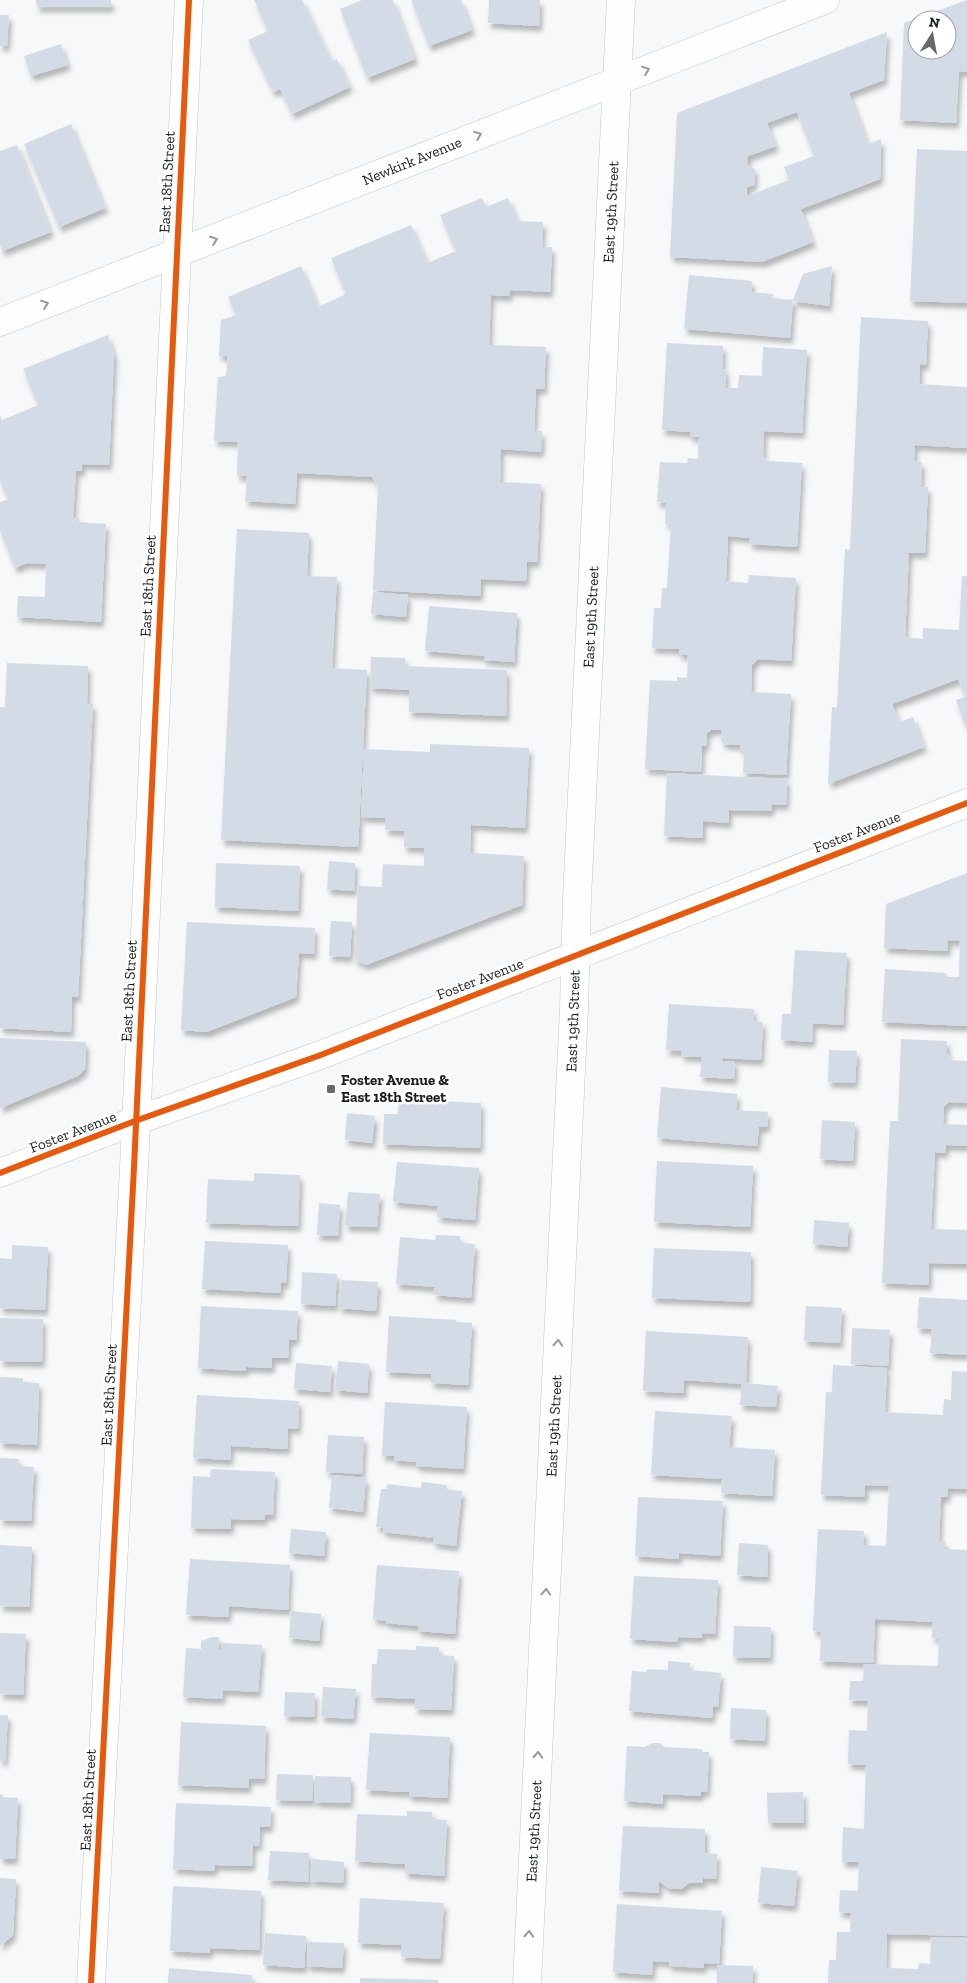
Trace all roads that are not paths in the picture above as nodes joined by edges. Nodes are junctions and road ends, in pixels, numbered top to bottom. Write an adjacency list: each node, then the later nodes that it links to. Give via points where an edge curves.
1 (189, 0): 5 (street, East 18th Street)
2 (621, 0): 4 (street, East 19th Street)
3 (825, 0): 4 (street, Newkirk Avenue, one-way to 3)
4 (617, 81): 5 (street, Newkirk Avenue, one-way to 4); 8 (street, East 19th Street)
5 (177, 254): 6 (street, Newkirk Avenue, one-way to 5); 9 (street, East 18th Street)
6 (0, 322)
7 (967, 803): 8 (street, Foster Avenue)
8 (575, 955): 9 (street, Foster Avenue, via 318,1056); 12 (street, East 19th Street, one-way to 8)
9 (135, 1121): 10 (street, Foster Avenue); 11 (street, East 18th Street)
10 (0, 1173)
11 (91, 1983)
12 (527, 1983)

